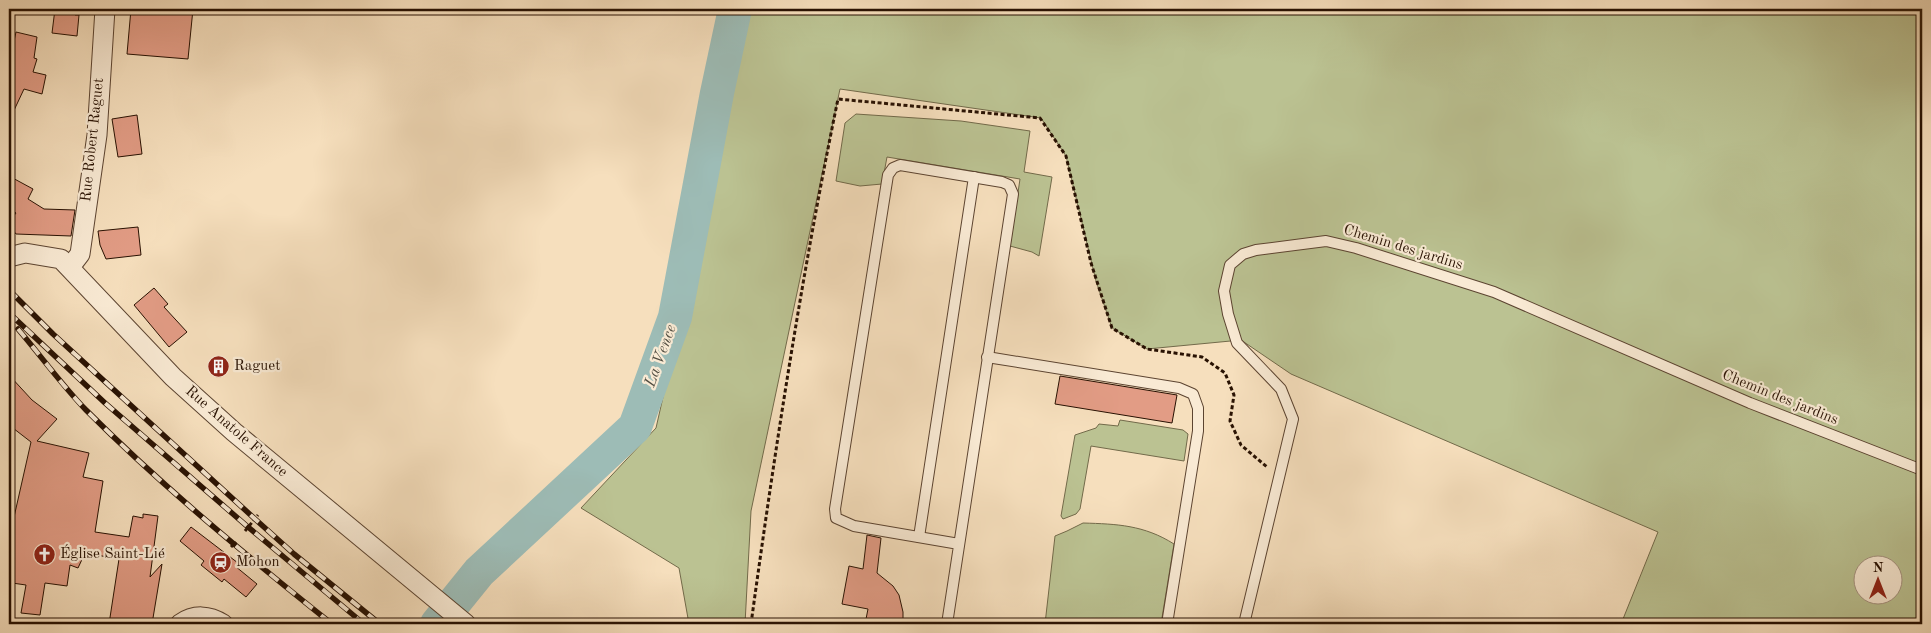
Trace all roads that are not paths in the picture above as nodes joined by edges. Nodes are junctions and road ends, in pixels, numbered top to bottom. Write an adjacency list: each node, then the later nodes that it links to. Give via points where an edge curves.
1 (105, 9): 4 (street, Rue Robert Raguet, via 96,135 80,254)
2 (974, 178): 5 (lane, via 1002,182 1009,185 1013,194); 7 (lane); 7 (lane, via 900,165 888,175 835,509 836,518 854,526)
3 (9, 255): 4 (street, Rue Anatole France, via 42,255 61,259)
4 (70, 267): 11 (street, Rue Anatole France, via 173,377)
5 (987, 357): 8 (lane); 13 (lane, via 1178,388 1194,394 1198,431)
6 (1922, 470): 14 (lane, Chemin des jardins, via 1750,403 1494,292 1326,241 1256,250 1243,254 1230,265 1224,291 1228,314 1237,343 1281,389 1293,419)
7 (919, 537): 8 (lane)
8 (959, 544): 12 (lane)
9 (180, 624): 10 (street, via 205,617)
10 (223, 624)
11 (466, 624)
12 (948, 624)
13 (1167, 624)
14 (1244, 624)

